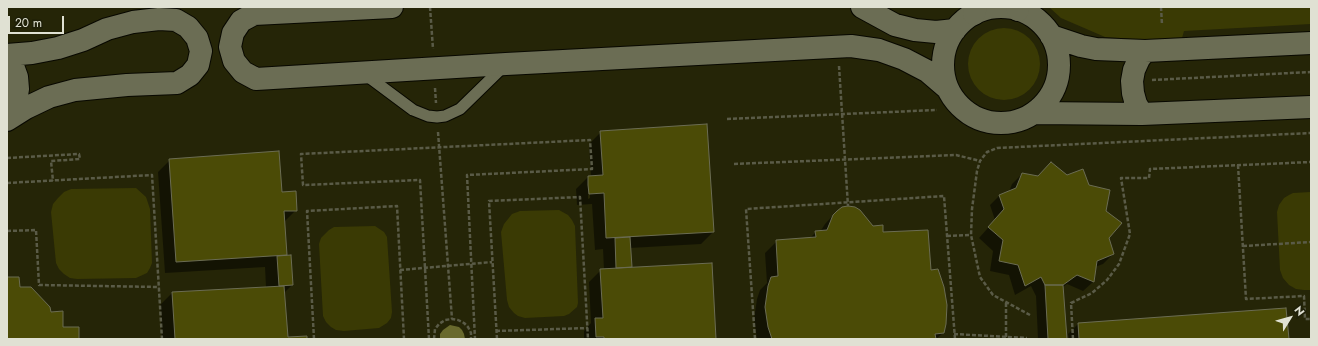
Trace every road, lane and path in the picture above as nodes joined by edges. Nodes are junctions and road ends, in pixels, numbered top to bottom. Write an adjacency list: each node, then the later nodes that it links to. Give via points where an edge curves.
1 (392, 7): 14 (street, via 254,14 241,21 233,33 230,47 234,61 243,72 256,78)
2 (862, 7): 7 (street, via 895,25 915,30)
3 (1161, 7): 6 (path)
4 (1018, 8): 5 (street); 8 (street, via 1037,20)
5 (975, 10): 7 (street)
6 (1162, 25)
7 (955, 30): 17 (street, via 946,48 943,69)
8 (1051, 36): 11 (street, via 1096,49); 20 (street, via 1057,52 1057,80 1047,101)
9 (1311, 43): 11 (street)
10 (838, 47): 13 (street); 17 (street, via 879,50 904,59 927,72); 21 (path)
11 (1145, 51): 16 (street, via 1134,70)
12 (7, 56): 23 (street, via 17,77 18,89 16,101); 23 (street, via 58,48 108,29 133,22 160,19 176,20 188,27 197,38 201,52 198,65 190,75 177,82 75,90 49,97)
13 (506, 64): 14 (street); 14 (lane, via 460,109 437,117 413,110)
14 (362, 72)
15 (1311, 72): 16 (path)
16 (1132, 81): 22 (street, via 1136,104)
17 (948, 89): 20 (street, via 970,114 986,121 1019,121)
18 (1311, 107): 22 (street)
19 (937, 110): 21 (path)
20 (1034, 113): 22 (street)
21 (842, 114): 24 (path); 29 (path)
22 (1142, 114)
23 (7, 119)
24 (726, 119)
25 (1311, 133): 30 (path, via 997,148 987,152)
26 (438, 141): 27 (path)
27 (439, 147): 44 (path, via 590,140 592,169 467,175); 45 (path); 46 (path, via 301,154 303,185 420,180)
28 (7, 158): 34 (path, via 79,154 80,159 51,161)
29 (845, 159): 30 (path, via 956,155); 32 (path); 36 (path)
30 (980, 161): 39 (path, via 972,208)
31 (1311, 162): 33 (path)
32 (734, 164)
33 (1238, 165): 42 (path); 69 (path, via 1150,169 1149,178 1121,178 1130,234 1120,264 1107,280 1092,293 1071,302)
34 (52, 181): 35 (path); 48 (path, via 152,175)
35 (7, 183)
36 (848, 202): 37 (path); 40 (path, via 944,196); 67 (path, via 746,209)
37 (848, 206)
38 (7, 231): 48 (path, via 36,230 39,285)
39 (971, 234): 40 (path); 49 (path, via 980,277 993,295)
40 (947, 236): 55 (path)
41 (1311, 242): 42 (path)
42 (1243, 246): 52 (path, via 1246,299 1304,296 1305,319)
43 (492, 262): 44 (path); 53 (path, via 489,201 580,196); 54 (path)
44 (471, 264): 45 (path); 64 (path)
45 (448, 266): 46 (path); 51 (path)
46 (425, 268): 47 (path); 61 (path)
47 (400, 270): 59 (path, via 396,206 307,211); 60 (path)
48 (159, 287): 58 (path)
49 (1006, 302): 50 (path); 56 (path)
50 (1030, 314)
51 (452, 319): 62 (path, via 439,324 435,329); 63 (path, via 468,327)
52 (1311, 319)
53 (588, 328): 54 (path); 66 (path)
54 (496, 331): 65 (path)
55 (954, 334): 56 (path); 68 (path)
56 (1006, 337): 57 (path)
57 (1027, 338)
58 (162, 339)
59 (314, 339)
60 (404, 339)
61 (428, 339)
62 (434, 339)
63 (471, 339)
64 (475, 339)
65 (497, 339)
66 (588, 339)
67 (755, 339)
68 (955, 339)
69 (1073, 339)

